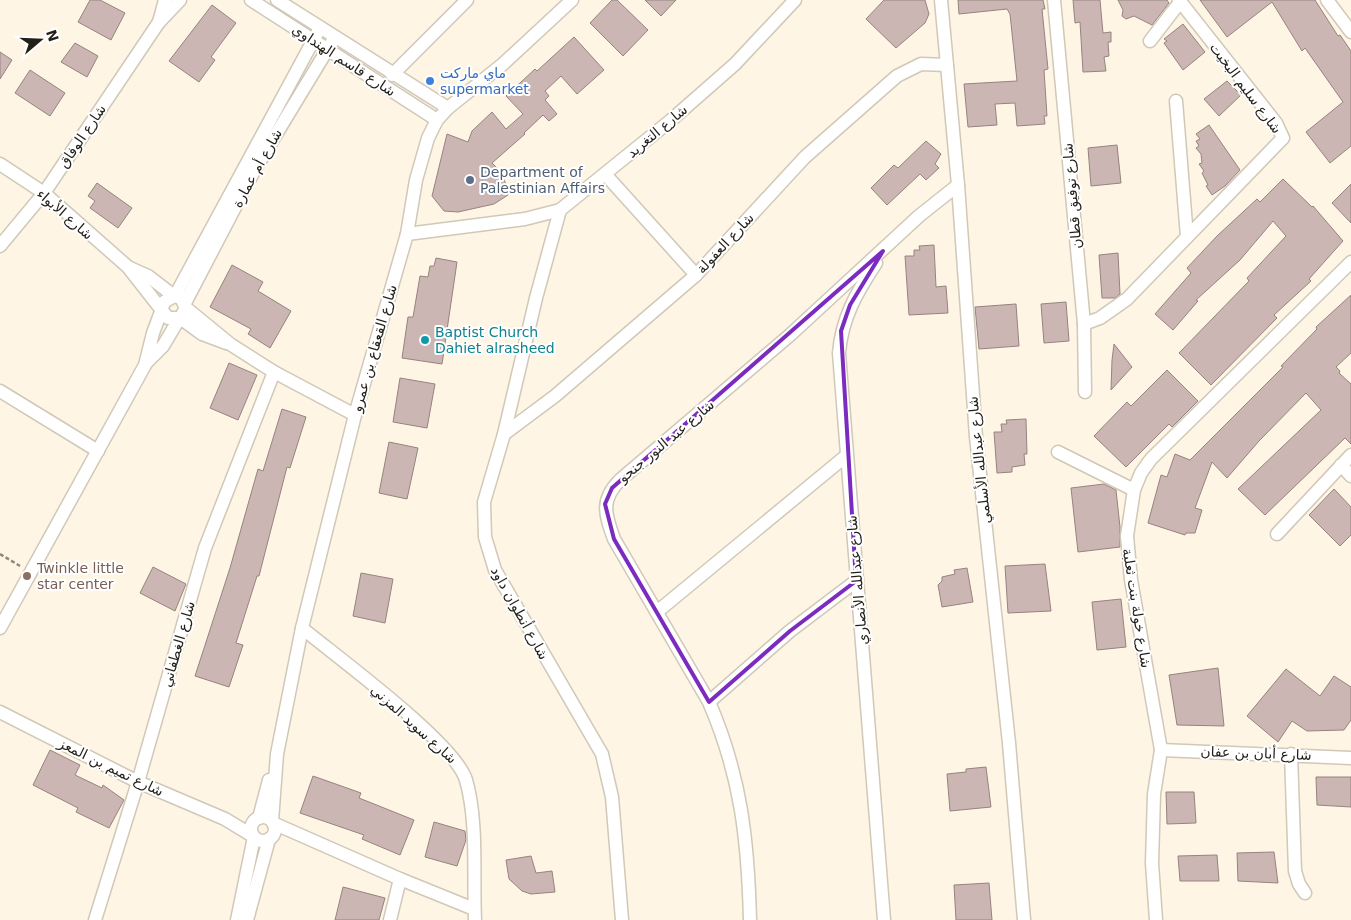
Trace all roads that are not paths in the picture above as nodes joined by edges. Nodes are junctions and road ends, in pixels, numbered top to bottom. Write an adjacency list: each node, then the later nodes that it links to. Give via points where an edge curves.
1 (164, 0): 12 (street, شارع الوفاق)
2 (180, 0): 12 (street, شارع الوفاق)
3 (251, 0): 16 (street, شارع قاسم الهنداوي)
4 (277, 0): 13 (street, شارع قاسم الهنداوي)
5 (467, 0): 20 (street)
6 (572, 0): 22 (street, شارع القعقاع بن عمرو, via 503,64)
7 (795, 0): 26 (street, شارع التغريد, via 735,64)
8 (941, 0): 19 (street, شارع عبدالله الأسلمي)
9 (1054, 0): 39 (street, شارع توفيق قطان)
10 (1327, 0): 14 (street)
11 (1179, 1): 17 (street); 31 (street, شارع سليم البخيت, via 1270,116 1283,138)
12 (159, 22): 28 (street, شارع الوفاق)
13 (320, 28): 15 (street, شارع قاسم الهنداوي); 16 (street, شارع أم عمارة)
14 (1351, 32)
15 (335, 38): 18 (street, شارع أم عمارة); 20 (street, شارع قاسم الهنداوي)
16 (312, 40): 18 (street, شارع قاسم الهنداوي); 25 (street, شارع أم عمارة)
17 (1150, 41)
18 (328, 50): 23 (street, شارع قاسم الهنداوي); 25 (street, شارع أم عمارة)
19 (947, 65): 27 (street, شارع عبدالله الأسلمي); 36 (street, شارع العفولة, via 921,64 897,76 805,157)
20 (392, 75): 22 (street, شارع قاسم الهنداوي)
21 (1176, 101): 31 (street)
22 (448, 108): 23 (street, شارع القعقاع بن عمرو)
23 (437, 120): 30 (street, شارع القعقاع بن عمرو, via 416,180)
24 (0, 164): 28 (street, شارع الأبواء)
25 (250, 167): 37 (street, شارع أم عمارة)
26 (605, 174): 29 (street, شارع التغريد); 36 (street)
27 (958, 186): 33 (street, شارع عبد النور جنحو, via 919,216); 79 (street, شارع عبدالله الأسلمي, via 976,438 1009,742)
28 (44, 193): 32 (street, شارع الوفاق); 35 (street, شارع الأبواء)
29 (560, 210): 30 (street, شارع التغريد, via 525,220); 45 (street, شارع أنطوان داود)
30 (407, 234): 44 (street, شارع القعقاع بن عمرو)
31 (1188, 237): 39 (street, شارع سليم البخيت, via 1122,304)
32 (0, 246)
33 (883, 251): 49 (street, شارع عبدالله الأنصاري, via 850,305 841,331 839,352); 55 (street, شارع عبد النور جنحو, via 612,488 605,504 606,518 614,539)
34 (1351, 262): 52 (street, شارع خولة بنت ثعلبة, via 1151,459)
35 (128, 267): 37 (street, شارع الأبواء, via 148,276); 38 (street, شارع الأبواء)
36 (696, 275): 45 (street, شارع العفولة, via 555,396)
37 (180, 307): 38 (street, via 164,302); 38 (street, شارع الأبواء, via 168,318); 40 (street, شارع أم عمارة, via 163,346); 41 (street, شارع الأبواء, via 202,334 230,344)
38 (162, 308): 40 (street, شارع أم عمارة)
39 (1084, 324): 43 (street, شارع توفيق قطان)
40 (145, 365): 46 (street, شارع أم عمارة)
41 (274, 372): 44 (street, شارع الأبواء); 63 (street, شارع الغطفاني, via 206,548)
42 (0, 391): 46 (street)
43 (1085, 392)
44 (354, 415): 57 (street, شارع القعقاع بن عمرو)
45 (504, 434): 76 (street, شارع أنطوان داود, via 484,502 486,536 495,570 602,754 612,798)
46 (98, 451): 56 (street, شارع أم عمارة)
47 (1058, 452): 52 (street)
48 (1351, 455): 50 (street)
49 (846, 456): 54 (street, شارع عبدالله الأنصاري); 55 (street)
50 (1341, 465): 51 (street); 53 (street)
51 (1351, 476)
52 (1134, 490): 60 (street, شارع خولة بنت ثعلبة, via 1127,536 1131,580)
53 (1276, 534)
54 (856, 580): 58 (street, via 790,631); 78 (street, شارع عبدالله الأنصاري)
55 (658, 611): 58 (street, شارع عبد النور جنحو)
56 (0, 628)
57 (302, 628): 65 (street, شارع القعقاع بن عمرو); 71 (street, شارع سويد المزني, via 413,719 459,763 468,787)
58 (709, 702): 77 (street, شارع عبد النور جنحو, via 721,729 740,794 746,833)
59 (0, 712): 63 (street, شارع تميم بن المعز)
60 (1162, 750): 61 (street, شارع أبان بن عفان); 80 (street, شارع خولة بنت ثعلبة, via 1154,794 1152,863)
61 (1291, 754): 62 (street, شارع أبان بن عفان); 70 (street, via 1295,871)
62 (1351, 758)
63 (138, 782): 64 (street, شارع تميم بن المعز); 72 (street, شارع الغطفاني)
64 (224, 819): 65 (street, شارع تميم بن المعز); 66 (street, شارع تميم بن المعز)
65 (265, 820): 66 (street, via 251,826); 67 (street, شارع تميم بن المعز); 68 (street, via 274,834)
66 (254, 836): 68 (street, شارع تميم بن المعز, via 264,841); 73 (street)
67 (299, 836): 68 (street, شارع تميم بن المعز); 69 (street, شارع تميم بن المعز)
68 (270, 838): 74 (street)
69 (400, 879): 71 (street, شارع تميم بن المعز); 75 (street)
70 (1305, 893)
71 (475, 914)
72 (95, 920)
73 (237, 920)
74 (247, 920)
75 (390, 920)
76 (622, 920)
77 (750, 920)
78 (884, 920)
79 (1024, 920)
80 (1156, 920)

